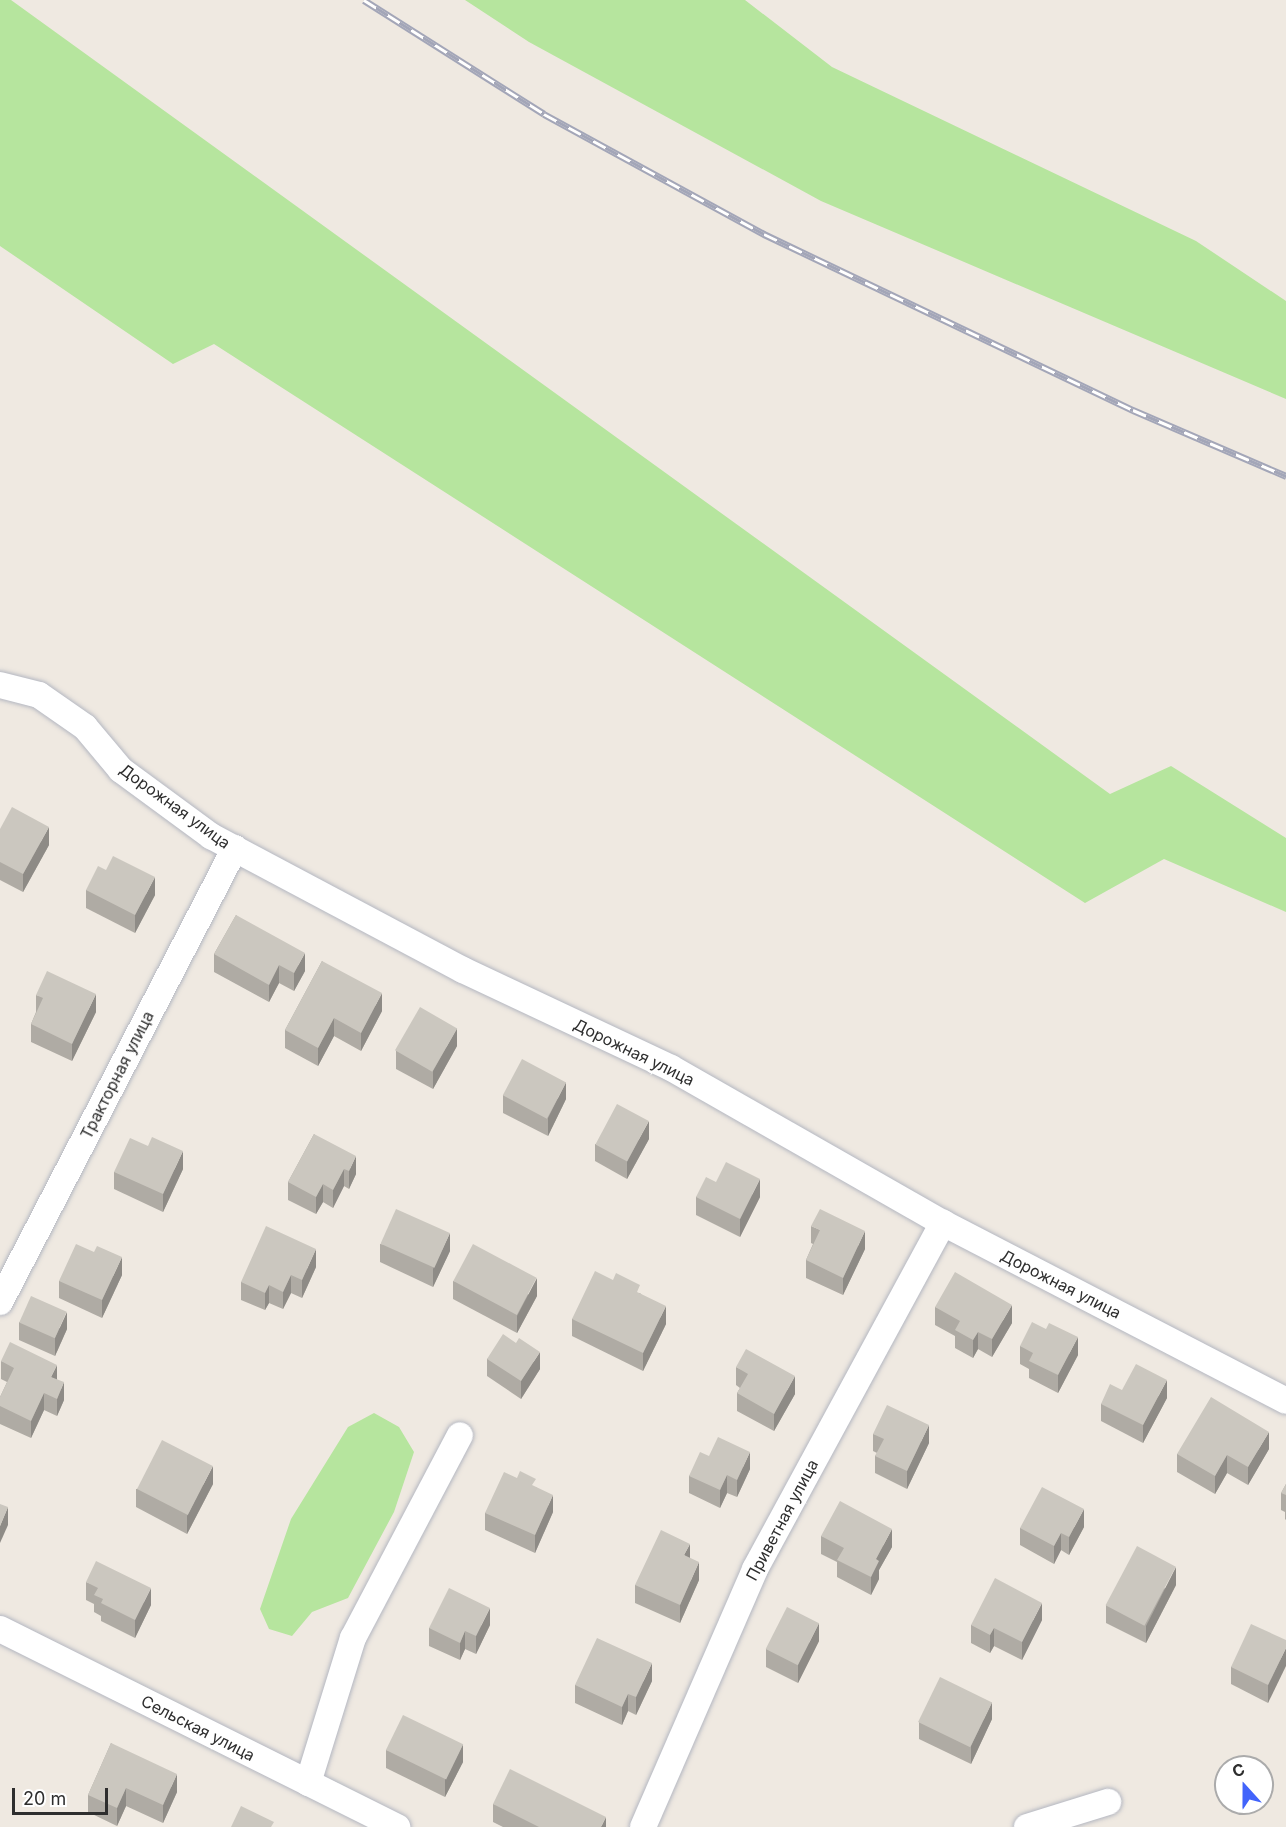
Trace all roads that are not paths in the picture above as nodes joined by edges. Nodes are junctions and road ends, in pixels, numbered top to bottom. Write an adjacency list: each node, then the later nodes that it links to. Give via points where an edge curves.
1 (0, 685): 2 (street, Дорожная улица, via 39,695 85,727 122,770 211,836)
2 (235, 848): 3 (street, Дорожная улица, via 463,970 670,1068); 4 (street, Тракторная улица)
3 (943, 1223): 5 (street, Дорожная улица); 11 (street, Приветная улица, via 755,1569)
4 (0, 1302)
5 (1286, 1401)
6 (460, 1435): 8 (street, via 353,1638)
7 (0, 1629): 8 (street, Сельская улица)
8 (308, 1783): 10 (street, Сельская улица)
9 (1108, 1802): 12 (street)
10 (397, 1827)
11 (643, 1827)
12 (1027, 1827)

